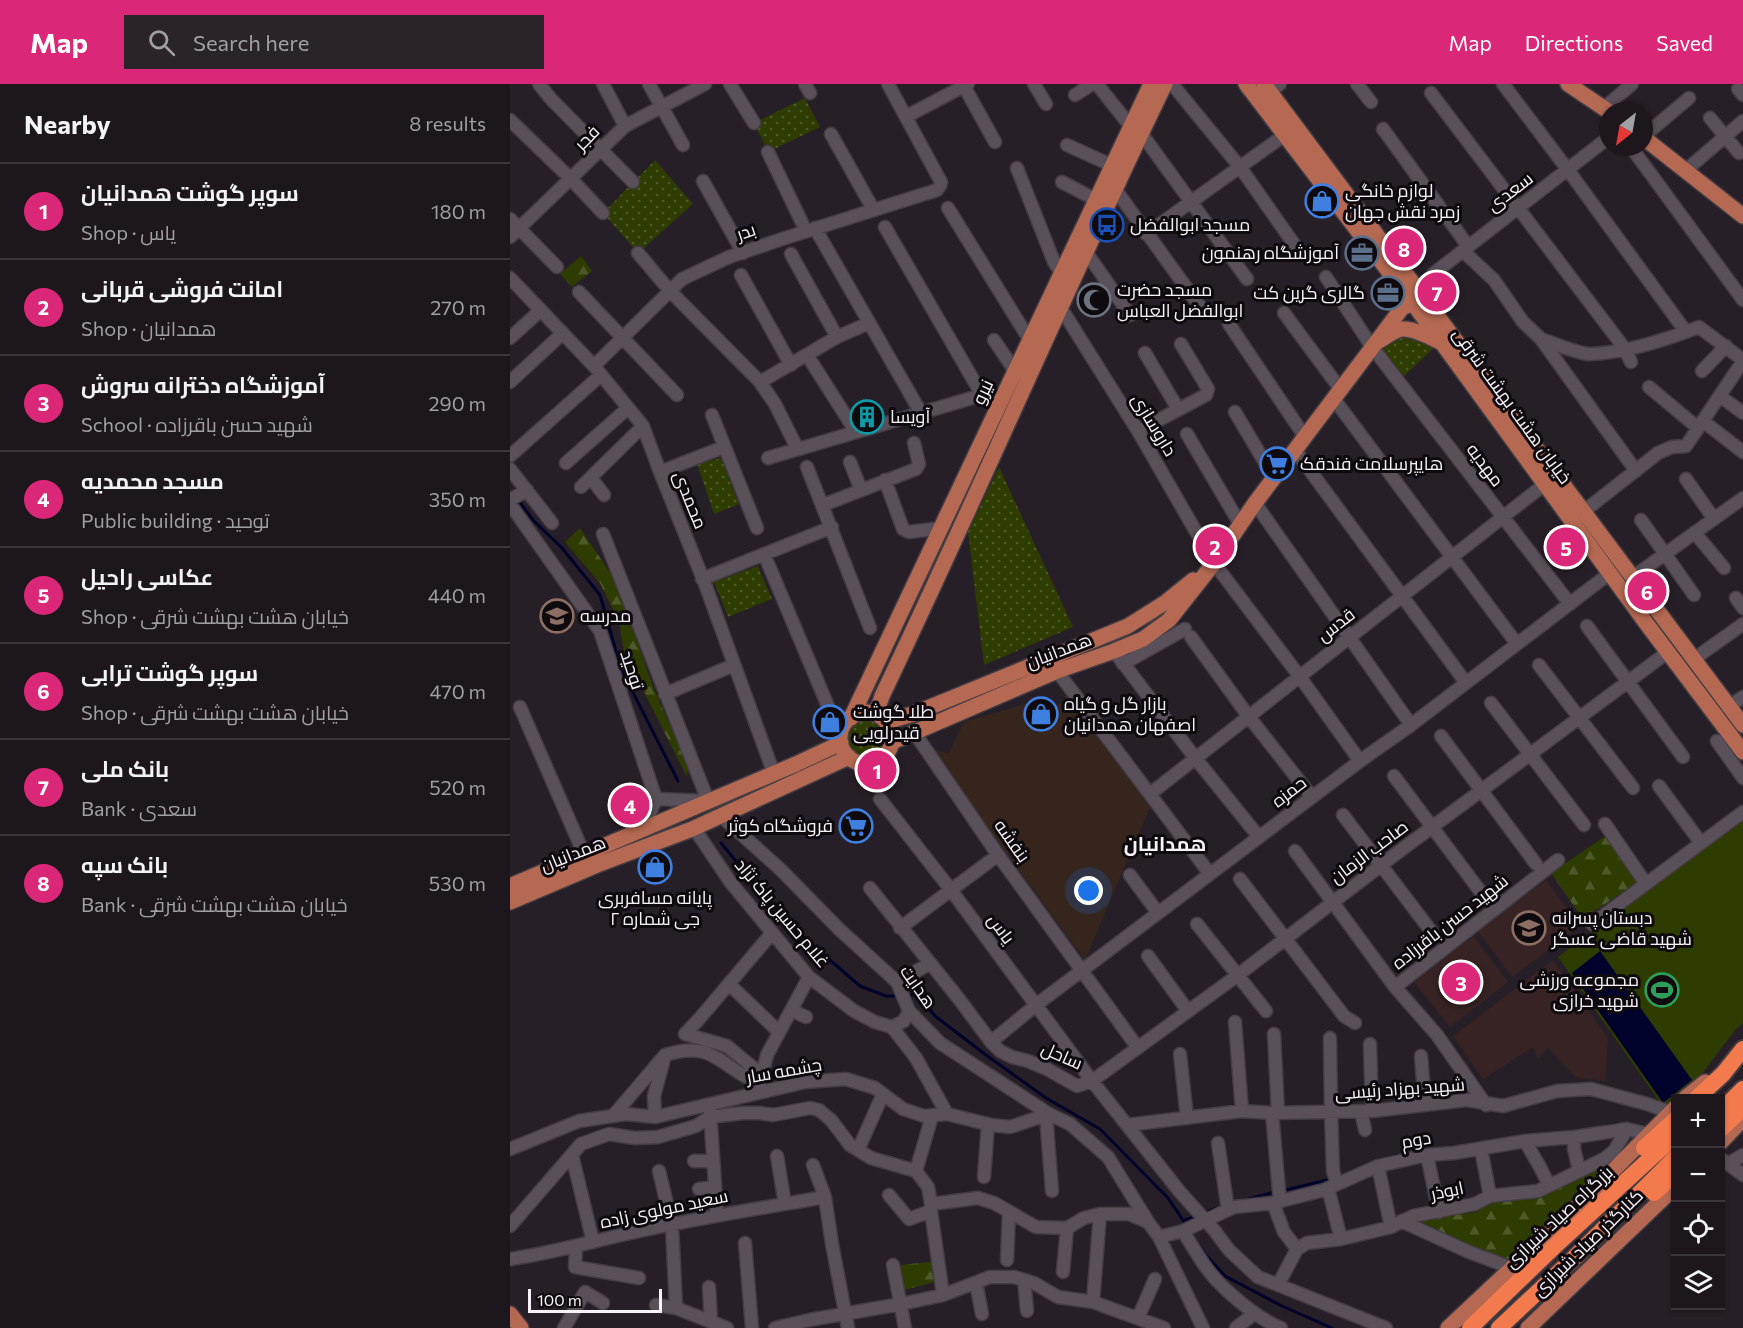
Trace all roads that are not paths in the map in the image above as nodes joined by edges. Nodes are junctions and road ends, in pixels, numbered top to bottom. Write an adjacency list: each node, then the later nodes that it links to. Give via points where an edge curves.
1 (539, 84): 45 (street)
2 (603, 84): 33 (street)
3 (649, 84): 27 (street)
4 (705, 84): 27 (street, فجر)
5 (730, 84): 32 (street)
6 (888, 84): 28 (street)
7 (1034, 84): 25 (street)
8 (1092, 84): 21 (street)
9 (1097, 84): 36 (street)
10 (1151, 84): 36 (main road, نیرو)
11 (1165, 84): 36 (main road, نیرو)
12 (1172, 84): 50 (street)
13 (1246, 84): 38 (main road, خیابان هشت بهشت شرقی)
14 (1357, 84): 23 (street)
15 (1503, 84): 52 (street)
16 (1568, 84): 26 (main road)
17 (1632, 84): 24 (street)
18 (966, 85): 28 (street); 40 (street)
19 (1271, 87): 84 (main road, خیابان هشت بهشت شرقی)
20 (1431, 93): 62 (street)
21 (1075, 95)
22 (1689, 99): 35 (street)
23 (1371, 102)
24 (1614, 102)
25 (1046, 104)
26 (1599, 105)
27 (661, 107): 33 (street, فجر); 42 (street)
28 (907, 116): 63 (street, بدر, via 940,186)
29 (1710, 118): 39 (street)
30 (510, 120): 54 (street)
31 (1743, 121): 39 (street)
32 (754, 123)
33 (625, 126): 45 (street, فجر)
34 (1383, 129): 71 (street)
35 (1653, 129)
36 (1136, 130): 49 (main road, نیرو); 58 (main road, نیرو); 60 (street)
37 (831, 134): 63 (street)
38 (1286, 134): 50 (street); 84 (main road, خیابان هشت بهشت شرقی)
39 (1725, 136): 47 (street); 53 (street)
40 (995, 142)
41 (1653, 144): 53 (main road)
42 (683, 145)
43 (1067, 145): 49 (street)
44 (1599, 145): 52 (street, سعدی)
45 (601, 150): 54 (street, فجر); 56 (street)
46 (768, 152): 68 (street)
47 (1739, 153)
48 (1638, 156): 85 (street)
49 (1113, 166): 59 (main road, نیرو)
50 (1240, 166): 60 (street); 70 (street)
51 (1017, 168): 77 (street)
52 (1568, 170): 62 (street, سعدی); 93 (street)
53 (1685, 171): 64 (main road)
54 (571, 179): 65 (street); 67 (street, فجر)
55 (703, 181): 74 (street)
56 (633, 182)
57 (1062, 182): 59 (street)
58 (1115, 189): 69 (street); 72 (main road, نیرو)
59 (1096, 200): 77 (main road, نیرو)
60 (1192, 202): 69 (street); 80 (street)
61 (948, 208): 98 (street)
62 (1518, 208): 71 (street, سعدی); 105 (street)
63 (873, 209): 68 (street, بدر)
64 (1740, 209)
65 (603, 213)
66 (885, 227): 119 (street)
67 (513, 228): 76 (street)
68 (811, 230): 74 (street, بدر); 91 (street)
69 (1146, 234): 88 (street)
70 (1296, 247)
71 (1465, 248): 84 (street, سعدی); 99 (street)
72 (1086, 252): 86 (main road, نیرو); 90 (street)
73 (638, 253): 82 (street)
74 (743, 253): 82 (street, بدر, via 682,279)
75 (791, 254): 95 (street)
76 (557, 267)
77 (1061, 273): 86 (main road, نیرو)
78 (741, 275): 110 (street)
79 (1326, 277): 104 (street, مهدیه)
80 (1247, 279)
81 (512, 285): 87 (street, محمدی)
82 (670, 291): 97 (street, بدر); 115 (street)
83 (579, 292): 97 (street)
84 (1410, 295): 101 (main road, خیابان هشت بهشت شرقی); 104 (main road, همدانیان); 159 (main road, خیابان هشت بهشت شرقی, via 1433,309)
85 (1743, 300)
86 (1054, 304): 98 (main road, نیرو); 130 (street, داروسازی); 199 (main road, نیرو, via 1014,413)
87 (541, 310): 94 (street, محمدی); 96 (street)
88 (1204, 312)
89 (1284, 313): 117 (street)
90 (1130, 315)
91 (869, 323): 95 (street); 125 (street)
92 (1229, 324): 133 (street)
93 (1686, 332): 103 (street, via 1699,327); 105 (street)
94 (563, 333): 111 (street, محمدی); 114 (street)
95 (837, 337): 107 (street)
96 (510, 338)
97 (622, 338): 111 (street, بدر); 118 (street)
98 (1029, 339): 112 (main road, نیرو)
99 (1541, 339): 105 (street, via 1588,354); 145 (street)
100 (994, 340): 112 (street)
101 (1442, 343): 104 (main road, via 1402,329); 151 (main road, خیابان هشت بهشت شرقی)
102 (1181, 344): 123 (street, via 1208,392)
103 (1726, 346): 108 (street); 113 (street)
104 (1372, 347): 117 (main road, همدانیان); 160 (street, مهدیه)
105 (1625, 349): 109 (street)
106 (1145, 353): 123 (street)
107 (807, 355): 110 (street); 131 (street)
108 (1743, 360): 120 (street)
109 (1631, 362)
110 (791, 365): 115 (street)
111 (597, 370): 122 (street, محمدی); 139 (street, بدر)
112 (1015, 371): 121 (main road, نیرو)
113 (1702, 371)
114 (510, 382)
115 (760, 382): 136 (street, via 776,404)
116 (1649, 387): 128 (street)
117 (1337, 394): 133 (main road, همدانیان); 172 (street)
118 (677, 395)
119 (982, 395): 121 (street); 125 (street)
120 (1720, 396): 126 (street); 128 (street)
121 (1001, 400): 167 (main road, نیرو)
122 (628, 408): 129 (street, محمدی); 142 (street)
123 (1178, 409): 130 (street)
124 (1235, 412): 148 (street)
125 (921, 413): 131 (street)
126 (1743, 413)
127 (712, 415): 135 (street)
128 (1700, 424): 138 (street); 145 (street, via 1686,446 1658,453)
129 (643, 426): 146 (street, محمدی); 147 (street)
130 (1138, 431): 173 (street, داروسازی)
131 (856, 432): 136 (street)
132 (1187, 434): 164 (street)
133 (1305, 437): 137 (main road, همدانیان)
134 (914, 442): 150 (street, via 919,467)
135 (724, 447): 146 (street); 166 (street)
136 (797, 448): 140 (street)
137 (1295, 450): 148 (main road, همدانیان); 179 (street)
138 (1743, 452)
139 (510, 456)
140 (768, 458)
141 (850, 462): 153 (street)
142 (566, 463)
143 (807, 468): 158 (street)
144 (510, 469): 155 (street)
145 (1636, 471): 159 (street)
146 (660, 472): 177 (street, محمدی)
147 (591, 478): 152 (street); 154 (street)
148 (1274, 478): 157 (main road, همدانیان)
149 (1686, 479): 161 (street)
150 (885, 480): 153 (street); 167 (street, via 903,529 909,532)
151 (1545, 484): 160 (street, قدس); 175 (main road, خیابان هشت بهشت شرقی)
152 (581, 487)
153 (861, 490): 158 (street)
154 (604, 495)
155 (516, 497): 163 (street); 231 (street, توحید, via 600,631)
156 (1743, 498): 161 (street)
157 (1255, 503): 164 (main road, همدانیان); 186 (street)
158 (823, 505): 165 (street)
159 (1583, 512): 176 (main road, خیابان هشت بهشت شرقی)
160 (1502, 517): 172 (street, قدس); 180 (street, مهدیه)
161 (1714, 519): 168 (street)
162 (1641, 520): 171 (street)
163 (552, 523)
164 (1240, 524): 173 (main road, همدانیان)
165 (832, 527): 170 (street); 185 (street)
166 (757, 528)
167 (941, 528): 197 (main road, نیرو)
168 (1695, 532): 171 (street); 174 (street)
169 (603, 534): 198 (street)
170 (764, 554): 177 (street); 205 (street)
171 (1665, 555): 176 (street); 178 (street)
172 (1451, 558): 179 (street, قدس); 187 (street)
173 (1214, 562): 189 (main road, همدانیان, via 1169,620); 194 (street, داروسازی); 207 (main road, همدانیان, via 1166,602 1128,626 913,714)
174 (1724, 568)
175 (1610, 573): 180 (street, حمزه); 184 (main road, خیابان هشت بهشت شرقی)
176 (1634, 577): 181 (main road, خیابان هشت بهشت شرقی)
177 (702, 579): 191 (street, محمدی)
178 (1694, 595)
179 (1402, 596): 186 (street, قدس); 196 (street)
180 (1570, 604): 187 (street, حمزه)
181 (1664, 618): 184 (main road); 190 (main road, خیابان هشت بهشت شرقی)
182 (1743, 624): 190 (street)
183 (1587, 626): 195 (street)
184 (1649, 627): 188 (main road, خیابان هشت بهشت شرقی)
185 (870, 628)
186 (1349, 638): 194 (street, قدس); 209 (street)
187 (1517, 644): 196 (street, حمزه)
188 (1668, 652): 195 (street, صاحب الزمان); 216 (main road, خیابان هشت بهشت شرقی)
189 (1118, 657): 193 (main road, همدانیان); 204 (street, via 1188,633); 220 (street)
190 (1694, 659): 202 (main road, خیابان هشت بهشت شرقی)
191 (734, 665): 198 (street); 222 (street, محمدی)
192 (1539, 665): 208 (street)
193 (1057, 671): 211 (main road, همدانیان); 228 (street)
194 (1300, 677): 204 (street, قدس); 221 (street, داروسازی)
195 (1628, 682): 208 (street, صاحب الزمان); 219 (street)
196 (1466, 683): 209 (street, حمزه)
197 (867, 687): 199 (main road); 206 (main road, نیرو)
198 (665, 694): 229 (street)
199 (882, 696): 207 (main road, نیرو)
200 (1743, 697): 202 (street)
201 (1491, 703): 217 (street)
202 (1729, 706): 210 (main road, خیابان هشت بهشت شرقی)
203 (520, 707): 244 (street)
204 (1249, 717): 220 (street, قدس); 230 (street)
205 (833, 718)
206 (851, 718): 207 (main road, via 868,712); 215 (main road, via 842,729)
207 (881, 718): 214 (main road)
208 (1580, 718): 217 (street, صاحب الزمان); 226 (street)
209 (1411, 725): 221 (street, حمزه)
210 (1743, 725)
211 (914, 732): 214 (main road, همدانیان); 245 (street, بنفشه)
212 (1441, 736): 227 (street)
213 (1717, 741): 224 (street)
214 (892, 742): 218 (main road, via 885,756 871,764)
215 (841, 743): 218 (main road); 222 (main road, همدانیان)
216 (1743, 752)
217 (1530, 755): 227 (street, صاحب الزمان); 237 (street)
218 (849, 757): 235 (main road, همدانیان)
219 (1683, 757)
220 (1196, 759): 228 (street, قدس); 241 (street)
221 (1360, 761): 230 (street, حمزه)
222 (774, 774): 229 (main road, همدانیان)
223 (1394, 776): 238 (street)
224 (1743, 778)
225 (1659, 786): 242 (street)
226 (1633, 788)
227 (1481, 791): 238 (street, صاحب الزمان); 248 (street)
228 (1150, 794): 249 (street)
229 (707, 797): 231 (street); 240 (main road, همدانیان)
230 (1312, 797): 241 (street, حمزه)
231 (656, 799): 240 (street)
232 (880, 799): 255 (street, یاس)
233 (1743, 812): 242 (street)
234 (1343, 815): 247 (street)
235 (722, 816): 239 (main road, همدانیان); 272 (street, هدایت)
236 (1605, 824): 252 (street)
237 (1584, 825)
238 (1432, 827): 247 (street, صاحب الزمان); 256 (street)
239 (694, 828): 253 (main road, همدانیان, via 591,868); 263 (street, غلام حسین پاک نژاد, via 731,884)
240 (644, 829): 244 (main road, همدانیان)
241 (1259, 837): 249 (street, حمزه)
242 (1701, 843): 252 (street)
243 (1294, 851): 258 (street)
244 (584, 854): 253 (main road, همدانیان)
245 (998, 855): 255 (street); 268 (street, بنفشه)
246 (1558, 860): 273 (street, شهید حسن باقرزاده)
247 (1382, 864): 258 (street, صاحب الزمان); 264 (street)
248 (1536, 864)
249 (1210, 874): 259 (street, حمزه)
250 (1130, 875): 259 (street)
251 (1240, 879): 265 (street)
252 (1646, 884): 261 (street)
253 (520, 887): 257 (main road, همدانیان)
254 (870, 888): 262 (street, ساحل)
255 (951, 890): 262 (street); 274 (street, یاس)
256 (1486, 899)
257 (510, 902)
258 (1333, 902): 265 (street, صاحب الزمان); 273 (street)
259 (1158, 913): 268 (street, حمزه)
260 (1197, 924): 269 (street)
261 (1592, 924)
262 (900, 928): 267 (street, ساحل)
263 (772, 933): 270 (street, غلام حسین پاک نژاد); 271 (street)
264 (1434, 935)
265 (1284, 939): 269 (street, صاحب الزمان); 281 (street, via 1344,1016)
266 (1148, 956): 277 (street)
267 (929, 964): 272 (street); 286 (street, ساحل)
268 (1082, 970): 274 (street, حمزه); 289 (street, بنفشه)
269 (1238, 975): 277 (street, صاحب الزمان); 278 (street)
270 (809, 977): 276 (street); 282 (street, غلام حسین پاک نژاد, via 854,1011)
271 (729, 984): 283 (street); 296 (street, via 685,1034 727,1046)
272 (898, 984): 275 (street, هدایت)
273 (1395, 987): 303 (street, شهید حسن باقرزاده, via 1437,1035)
274 (1036, 1005): 286 (street, حمزه); 295 (street, یاس)
275 (908, 1007): 282 (street, via 904,1022); 313 (street, هدایت, via 940,1043)
276 (791, 1010): 279 (street); 283 (street)
277 (1188, 1011): 289 (street, صاحب الزمان)
278 (1266, 1011)
279 (806, 1017)
280 (1235, 1023): 308 (street)
281 (1355, 1023)
282 (892, 1028): 312 (street, غلام حسین پاک نژاد, via 916,1058)
283 (779, 1032): 296 (street)
284 (1274, 1034): 311 (street)
285 (1330, 1038): 309 (street)
286 (991, 1042): 295 (street, ساحل, via 1000,1051 1047,1069 1077,1086)
287 (1370, 1044): 307 (street)
288 (1743, 1044): 299 (main road)
289 (1138, 1048): 295 (street, صاحب الزمان)
290 (1743, 1049): 300 (highway)
291 (1180, 1054): 319 (street)
292 (665, 1055): 296 (street, via 697,1050 710,1053); 315 (street); 318 (street, via 654,1096)
293 (1421, 1056): 302 (street)
294 (1743, 1065): 301 (highway)
295 (1092, 1081): 322 (street, ساحل)
296 (759, 1084): 298 (street, چشمه سار, via 846,1079); 306 (street, چشمه سار)
297 (1743, 1089): 304 (highway)
298 (883, 1094): 316 (street, چشمه سار, via 903,1109); 336 (street)
299 (1691, 1094)
300 (1701, 1094)
301 (1715, 1094)
302 (1425, 1105): 303 (street, شهید بهزاد رئیسی, via 1467,1100); 307 (street, شهید بهزاد رئیسی)
303 (1486, 1105): 310 (street, شهید بهزاد رئیسی, via 1503,1106 1557,1091 1591,1089)
304 (1725, 1107)
305 (1743, 1108): 326 (highway)
306 (710, 1110): 318 (street, چشمه سار); 336 (street, via 773,1116 810,1108 819,1110); 337 (street, via 696,1126 658,1137 609,1134 581,1144); 342 (street)
307 (1366, 1111): 309 (street, شهید بهزاد رئیسی); 324 (street)
308 (1242, 1112): 311 (street, شهید بهزاد رئیسی); 319 (street, شهید بهزاد رئیسی)
309 (1330, 1112): 311 (street, شهید بهزاد رئیسی); 354 (street)
310 (1671, 1112)
311 (1275, 1113): 363 (street)
312 (947, 1114): 316 (street, چشمه سار); 321 (street)
313 (1047, 1115): 321 (street, via 1010,1127); 358 (street); 372 (street, هدایت, via 1070,1124 1108,1157)
314 (1671, 1115): 327 (main road, کنارگذر صیاد شیرازی)
315 (613, 1116): 318 (street, چشمه سار); 334 (street, چشمه سار, via 579,1121)
316 (932, 1116): 350 (street)
317 (1671, 1116): 382 (highway)
318 (655, 1117)
319 (1187, 1118): 322 (street, شهید بهزاد رئیسی)
320 (1743, 1119): 328 (main road)
321 (988, 1124): 352 (street)
322 (1127, 1125): 371 (street, ساحل)
323 (1627, 1129): 327 (street, دوم); 330 (street, دوم); 348 (street, ابوذر, via 1614,1151)
324 (1365, 1130)
325 (1743, 1131): 329 (street)
326 (1725, 1133)
327 (1648, 1134): 389 (main road, کنارگذر صیاد شیرازی)
328 (1725, 1134)
329 (1725, 1136)
330 (1575, 1137): 332 (street, دوم); 348 (street)
331 (1671, 1140): 382 (highway, بزرگراه صیاد شیرازی)
332 (1525, 1141): 335 (street, دوم); 355 (street)
333 (1218, 1143): 366 (street)
334 (510, 1149)
335 (1481, 1149): 338 (street, دوم); 361 (street)
336 (858, 1150): 350 (street, via 871,1158)
337 (572, 1155): 375 (street); 380 (street)
338 (1427, 1155): 347 (street, دوم); 368 (street)
339 (1743, 1155): 343 (street)
340 (777, 1156): 364 (street)
341 (693, 1161): 342 (street)
342 (713, 1161): 356 (street)
343 (1725, 1161)
344 (1671, 1162): 385 (highway, بزرگراه صیاد شیرازی)
345 (1725, 1162): 351 (street)
346 (813, 1165): 362 (street)
347 (1378, 1166): 354 (street, دوم); 373 (street)
348 (1579, 1170): 355 (street, ابوذر)
349 (659, 1171): 374 (street)
350 (916, 1171): 365 (street, via 928,1187)
351 (1743, 1175)
352 (984, 1177)
353 (1671, 1178): 385 (highway)
354 (1333, 1181): 363 (street, دوم); 379 (street)
355 (1549, 1185): 361 (street, ابوذر, via 1538,1191)
356 (715, 1187): 357 (street); 370 (street)
357 (699, 1189)
358 (1052, 1191)
359 (1671, 1191): 425 (main road, کنارگذر صیاد شیرازی)
360 (889, 1195): 365 (street, via 909,1219)
361 (1490, 1196): 368 (street, ابوذر, via 1475,1204)
362 (825, 1197): 364 (street, سعید مولوی زاده); 404 (street)
363 (1277, 1202): 366 (street, دوم); 384 (street, via 1284,1232)
364 (785, 1204): 370 (street, سعید مولوی زاده)
365 (931, 1208): 367 (street, via 978,1198); 397 (street)
366 (1228, 1210): 371 (street, دوم)
367 (1009, 1212): 376 (street, via 1036,1227); 387 (street)
368 (1439, 1212): 373 (street, ابوذر, via 1413,1216)
369 (1100, 1214): 372 (street, via 1129,1214); 376 (street); 398 (street)
370 (717, 1215): 374 (street, سعید مولوی زاده)
371 (1201, 1218): 377 (street, دوم); 395 (street, ساحل, via 1258,1277)
372 (1148, 1222): 378 (street, هدایت)
373 (1396, 1224): 379 (street, ابوذر); 389 (street)
374 (672, 1225): 380 (street, سعید مولوی زاده); 402 (street)
375 (510, 1226)
376 (1067, 1228): 390 (street)
377 (1183, 1231): 378 (street, دوم); 405 (street, via 1216,1280)
378 (1159, 1237): 418 (street, هدایت)
379 (1341, 1239): 384 (street, ابوذر, via 1307,1243)
380 (592, 1242): 383 (street, سعید مولوی زاده)
381 (745, 1243): 413 (street)
382 (1557, 1244): 423 (highway, بزرگراه صیاد شیرازی)
383 (576, 1246): 386 (street, سعید مولوی زاده); 391 (street, via 575,1267)
384 (1297, 1249): 395 (street)
385 (1574, 1258): 424 (highway, بزرگراه صیاد شیرازی)
386 (510, 1259)
387 (1007, 1260)
388 (893, 1265): 400 (street)
389 (1512, 1268): 422 (main road, کنارگذر صیاد شیرازی)
390 (1063, 1272)
391 (639, 1278)
392 (1155, 1279): 408 (street)
393 (1024, 1280): 394 (street, via 990,1277); 398 (street, via 1058,1297); 403 (street)
394 (976, 1282): 397 (street); 407 (street)
395 (1278, 1285): 421 (street, ساحل)
396 (710, 1287): 409 (street)
397 (943, 1295): 400 (street)
398 (1093, 1302): 408 (street)
399 (603, 1303): 411 (street, via 585,1292)
400 (901, 1304): 404 (street); 416 (street)
401 (656, 1305): 402 (street)
402 (676, 1308): 409 (street)
403 (1027, 1311)
404 (845, 1313): 414 (street); 415 (street)
405 (1255, 1313): 419 (street); 420 (street)
406 (510, 1314): 410 (main road)
407 (982, 1314)
408 (1138, 1318): 417 (street)
409 (711, 1322): 412 (street)
410 (521, 1328)
411 (564, 1328)
412 (728, 1328)
413 (752, 1328)
414 (775, 1328)
415 (848, 1328)
416 (905, 1328)
417 (1164, 1328)
418 (1203, 1328)
419 (1236, 1328)
420 (1281, 1328)
421 (1386, 1328)
422 (1448, 1328)
423 (1470, 1328)
424 (1499, 1328)
425 (1528, 1328)

